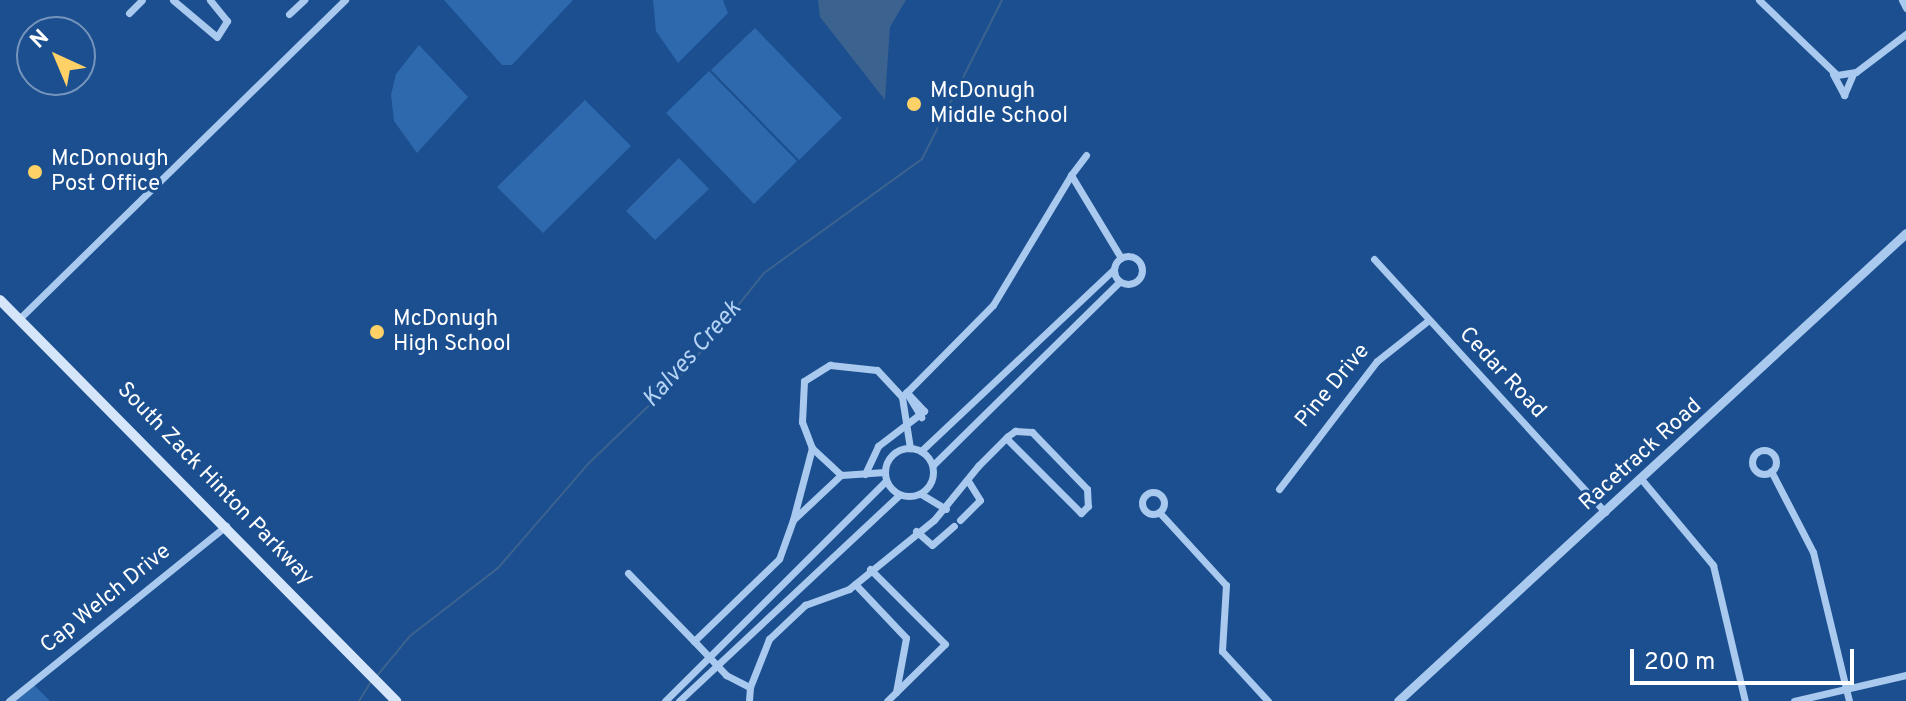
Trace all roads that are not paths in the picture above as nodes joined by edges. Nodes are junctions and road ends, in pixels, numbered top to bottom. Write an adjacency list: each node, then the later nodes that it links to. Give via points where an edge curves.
1 (142, 0): 9 (street)
2 (173, 0): 3 (street, via 217,37 228,22)
3 (210, 0)
4 (304, 0): 10 (street)
5 (1759, 0): 12 (street)
6 (1902, 0): 8 (street)
7 (339, 2): 22 (street)
8 (1906, 8)
9 (129, 13)
10 (289, 14)
11 (1906, 34): 13 (street)
12 (1833, 74): 13 (street); 13 (street, via 1844,95)
13 (1853, 74)
14 (1086, 155): 15 (street)
15 (1071, 175): 17 (street); 24 (street, via 993,305)
16 (1906, 233): 37 (street, Racetrack Road)
17 (1121, 258): 19 (street); 20 (street, via 1135,258 1142,274 1133,284)
18 (1374, 259): 23 (street, Cedar Road)
19 (1114, 269): 20 (street); 31 (street)
20 (1119, 282): 32 (street)
21 (0, 300): 22 (main road, South Zack Hinton Parkway)
22 (20, 318): 48 (main road, South Zack Hinton Parkway)
23 (1429, 320): 40 (street, Pine Drive, via 1377,361); 46 (street, Cedar Road)
24 (905, 395): 25 (street); 26 (street); 29 (street, via 877,370 830,365 816,371 801,390 804,436)
25 (916, 404): 26 (street); 27 (street, via 921,417)
26 (901, 417): 27 (street)
27 (905, 430): 30 (street); 34 (street, via 878,446)
28 (1006, 438): 28 (street, via 1020,428 1032,432 1087,489 1088,506 1081,513); 38 (street)
29 (812, 448): 35 (street); 47 (street)
30 (910, 448): 31 (street); 36 (street, via 893,454)
31 (921, 451): 32 (street)
32 (933, 465): 39 (street)
33 (1771, 471): 58 (street, via 1813,552)
34 (865, 474): 35 (street); 36 (street)
35 (841, 475): 47 (street)
36 (886, 476): 42 (street); 54 (street)
37 (1642, 480): 46 (street, Racetrack Road); 68 (street, via 1713,565)
38 (968, 481): 44 (street); 49 (street, via 980,500 957,523 932,545)
39 (931, 483): 41 (street); 43 (street)
40 (1279, 489)
41 (921, 494): 42 (street); 43 (street)
42 (899, 495): 55 (street)
43 (935, 498): 44 (street)
44 (946, 509): 49 (street)
45 (1159, 512): 66 (street, via 1226,585 1219,645)
46 (1605, 512): 67 (street, Racetrack Road)
47 (793, 520): 53 (street, via 779,559)
48 (226, 526): 60 (street, Cap Welch Drive); 61 (main road, South Zack Hinton Parkway)
49 (916, 531): 50 (street)
50 (870, 569): 52 (street); 59 (street, via 945,644)
51 (628, 573): 53 (street)
52 (855, 584): 57 (street, via 805,605 769,639); 59 (street, via 906,638)
53 (694, 641): 54 (street)
54 (710, 658): 55 (street); 62 (street)
55 (716, 665): 57 (street); 63 (street)
56 (1906, 675): 58 (street)
57 (750, 687): 64 (street)
58 (1846, 688): 69 (street); 70 (street)
59 (896, 692): 65 (street)
60 (9, 701)
61 (396, 701)
62 (665, 701)
63 (679, 701)
64 (749, 701)
65 (887, 701)
66 (1268, 701)
67 (1398, 701)
68 (1745, 701)
69 (1794, 701)
70 (1849, 701)

